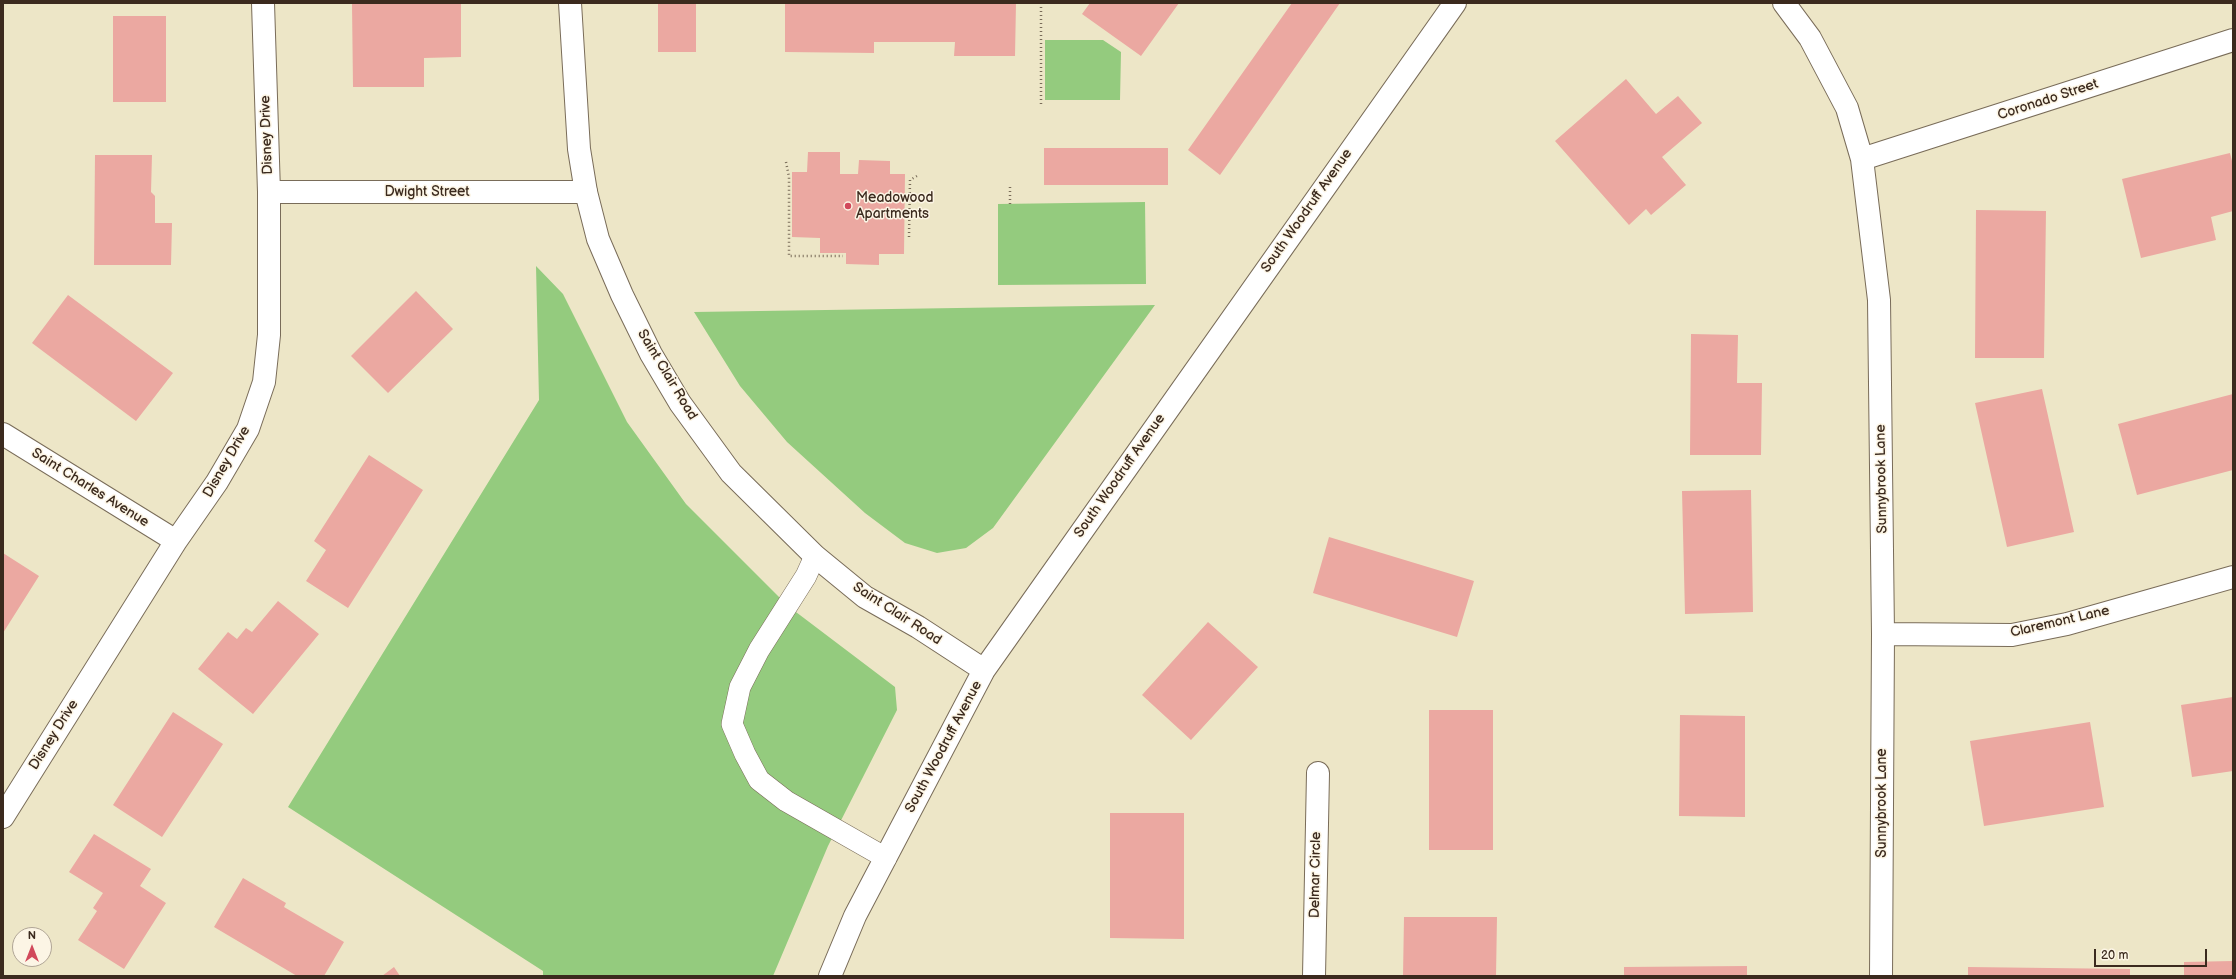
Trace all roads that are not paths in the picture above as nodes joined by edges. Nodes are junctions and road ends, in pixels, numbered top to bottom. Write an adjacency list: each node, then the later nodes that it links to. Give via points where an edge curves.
1 (263, 3): 7 (street, Disney Drive)
2 (570, 3): 8 (street, Saint Clair Road, via 579,149)
3 (1454, 3): 14 (street, South Woodruff Avenue)
4 (1784, 3): 6 (street, Sunnybrook Lane, via 1810,38 1847,108)
5 (2233, 40): 6 (street, Coronado Street)
6 (1862, 159): 13 (street, Sunnybrook Lane, via 1879,300)
7 (269, 192): 8 (street, Dwight Street); 10 (street, Disney Drive, via 269,335 264,382 248,429 217,482)
8 (586, 192): 11 (street, Saint Clair Road, via 598,239 622,295 651,354 680,403 731,473)
9 (3, 434): 10 (street, Saint Charles Avenue)
10 (176, 541): 16 (street, Disney Drive)
11 (815, 556): 14 (street, Saint Clair Road, via 865,597 918,627); 17 (lane, via 806,576 740,687 732,724 760,780 786,801)
12 (2233, 577): 13 (street, Claremont Lane, via 2067,624 2012,635)
13 (1883, 634): 20 (street, Sunnybrook Lane)
14 (984, 670): 17 (street, South Woodruff Avenue)
15 (1318, 773): 19 (street, Delmar Circle)
16 (3, 817)
17 (886, 858): 18 (street, South Woodruff Avenue, via 855,916)
18 (830, 976)
19 (1314, 976)
20 (1881, 976)

